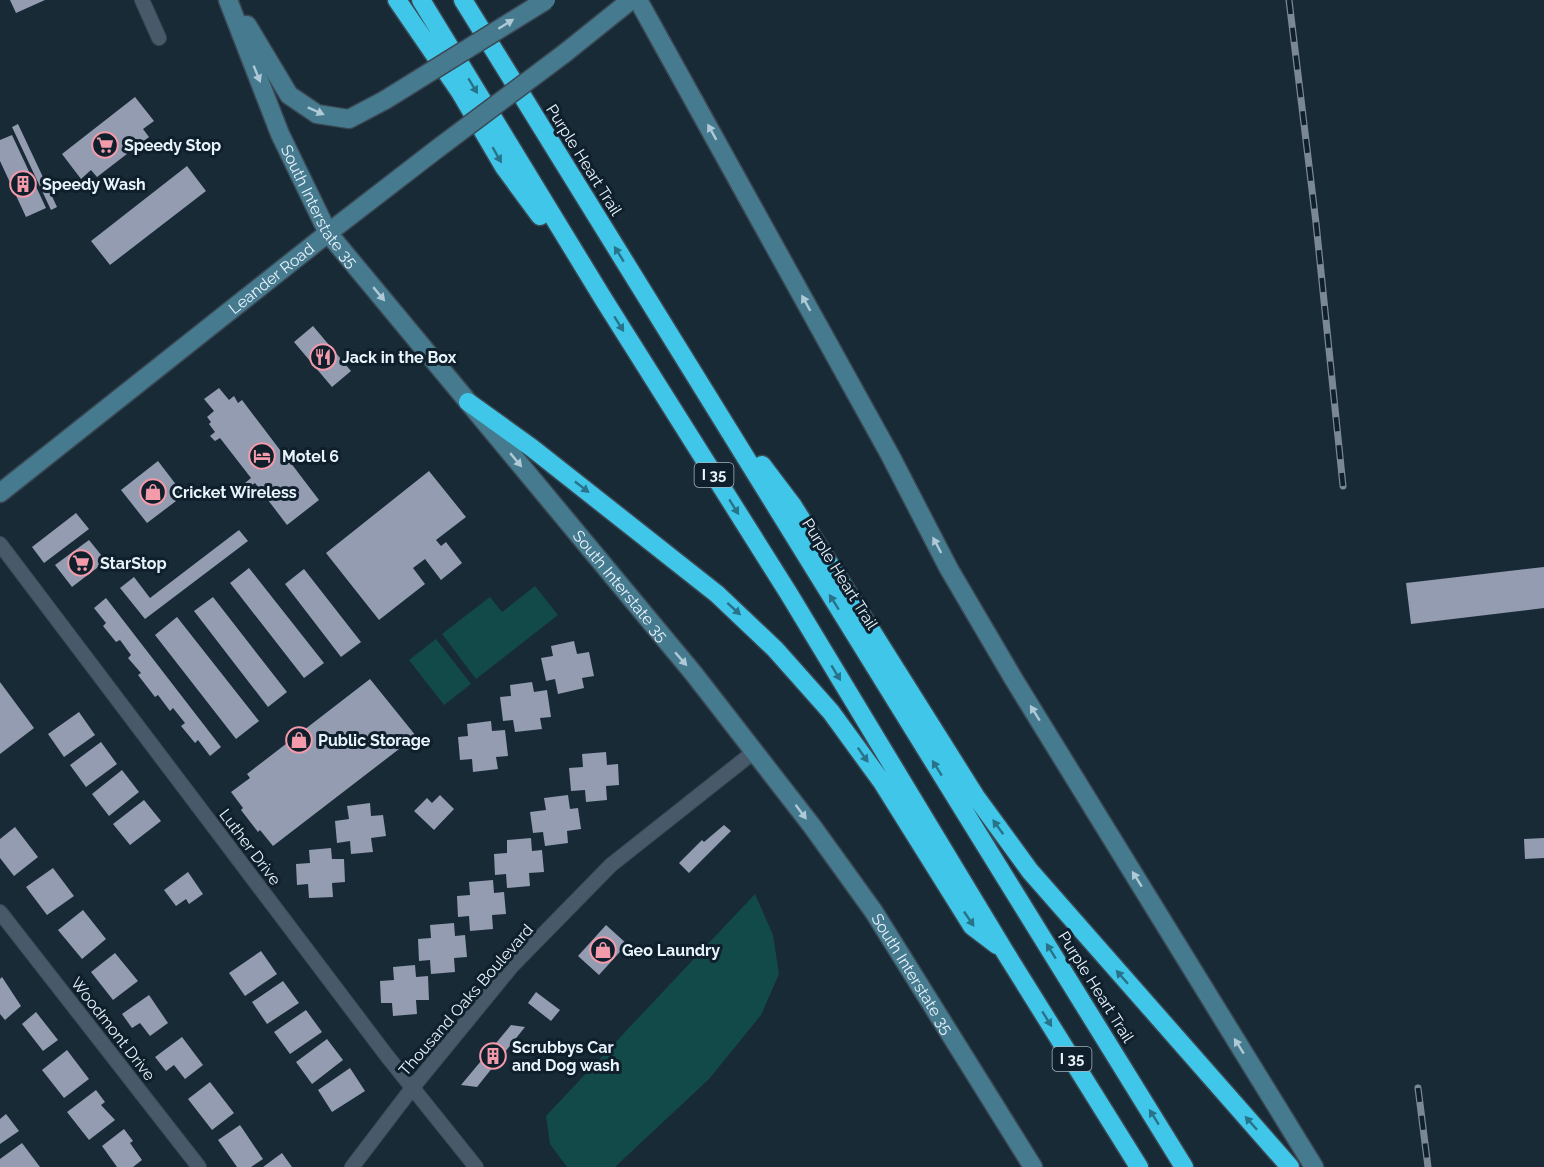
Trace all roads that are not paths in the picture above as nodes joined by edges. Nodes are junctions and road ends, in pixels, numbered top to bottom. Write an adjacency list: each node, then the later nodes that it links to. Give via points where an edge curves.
1 (142, 0): 9 (street)
2 (230, 0): 5 (main road, one-way to 5, bridge, via 289,95 317,114 349,119); 10 (main road, South Interstate 35, one-way to 10, via 280,134)
3 (397, 0): 11 (highway, one-way to 11, via 460,92 504,167)
4 (421, 0): 11 (highway, I 35, one-way to 11)
5 (546, 0)
6 (631, 0): 10 (main road, Leander Road, bridge)
7 (638, 0): 27 (main road, one-way to 7, via 1013,678)
8 (468, 4): 12 (highway, Purple Heart Trail / I 35, one-way to 8)
9 (159, 38)
10 (328, 233): 13 (main road, South Interstate 35, one-way to 13); 14 (main road, Leander Road)
11 (604, 300): 18 (highway, I 35, one-way to 18)
12 (694, 376): 25 (highway, Purple Heart Trail / I 35, one-way to 12); 26 (highway, one-way to 12, via 1030,872 976,797 793,506)
13 (468, 402): 16 (main road, South Interstate 35, one-way to 16); 18 (highway, one-way to 18, via 717,594 775,649 831,712 882,782 972,926)
14 (0, 493)
15 (0, 544): 19 (street, Luther Drive)
16 (755, 751): 19 (street, Thousand Oaks Boulevard, via 611,865 513,966); 23 (main road, South Interstate 35, one-way to 23, via 874,912)
17 (0, 912): 20 (street, Woodmont Drive)
18 (1005, 952): 24 (highway, I 35, one-way to 24)
19 (412, 1087): 21 (street, Thousand Oaks Boulevard); 22 (street, Luther Drive)
20 (199, 1167)
21 (352, 1167)
22 (476, 1167)
23 (1033, 1167)
24 (1138, 1167)
25 (1184, 1167)
26 (1290, 1167)
27 (1314, 1167)

